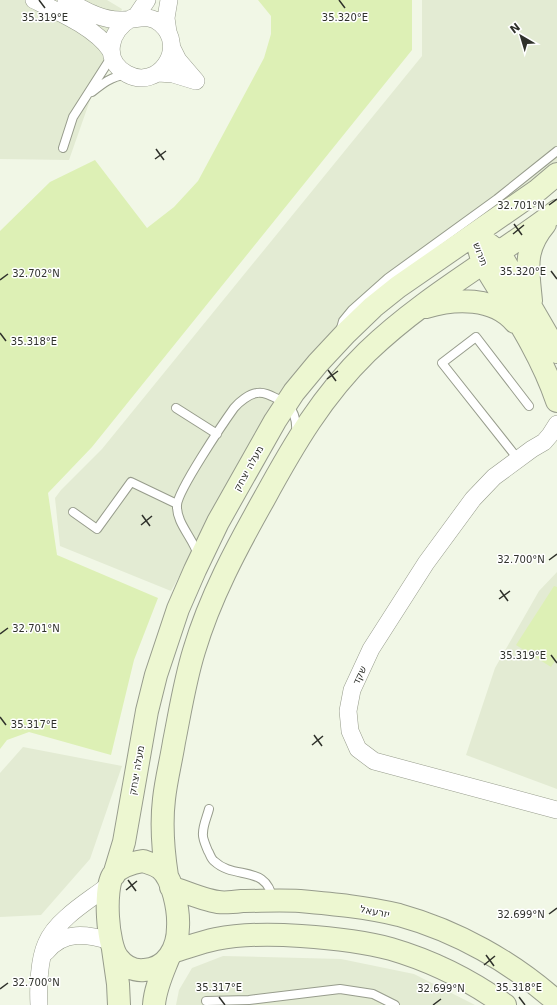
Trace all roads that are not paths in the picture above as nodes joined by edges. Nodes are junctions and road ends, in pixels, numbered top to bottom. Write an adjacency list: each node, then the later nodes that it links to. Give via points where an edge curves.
1 (34, 0): 7 (street, via 94,32)
2 (66, 0): 5 (street, via 108,19)
3 (147, 0): 5 (street)
4 (169, 0): 6 (street, via 166,18)
5 (133, 18): 6 (street, via 151,18 160,23); 7 (street, via 123,23 116,31 112,41)
6 (170, 40): 8 (street, via 170,58); 8 (street, via 178,60 196,81 173,74)
7 (112, 53): 9 (street, via 120,69); 10 (lane)
8 (158, 73): 9 (street, via 139,78)
9 (129, 75): 10 (lane, via 117,76 100,85)
10 (85, 98): 11 (lane, via 73,117)
11 (63, 148)
12 (557, 150): 19 (lane, via 497,199 388,278 343,321)
13 (557, 174): 15 (main road, מעלה יצחק)
14 (556, 212): 16 (main road); 17 (main road, via 540,230 528,260)
15 (474, 234): 16 (main road, תירוש); 19 (main road, מעלה יצחק, via 398,287)
16 (491, 258): 17 (main road, תירוש); 18 (main road); 20 (main road, תירוש)
17 (532, 310): 21 (main road, תירוש)
18 (415, 311): 20 (main road, via 452,302 474,301 489,305 513,320); 30 (main road, via 392,329 339,382 317,409)
19 (336, 343): 23 (main road, מעלה יצחק, via 294,392)
20 (532, 344): 21 (main road, תירוש)
21 (552, 360): 22 (main road, תירוש)
22 (557, 401)
23 (287, 404): 27 (lane, via 263,393 256,393 235,407); 30 (lane, via 295,415 296,424); 34 (main road, מעלה יצחק, via 257,452)
24 (529, 406): 31 (lane, via 476,337 442,363)
25 (176, 408): 27 (lane)
26 (557, 424): 29 (street, שקד, via 544,442)
27 (217, 434): 32 (lane, via 186,484)
28 (557, 447): 29 (street, שקד, via 543,446)
29 (532, 449): 31 (street, שקד)
30 (291, 450): 38 (main road, via 244,535 205,619 194,651 164,800 162,830)
31 (518, 459): 36 (street, שקד, via 473,499 426,563 376,643 352,690 348,711 350,731 358,749 374,761)
32 (177, 504): 33 (lane, via 131,482 97,529); 34 (lane, via 179,516)
33 (74, 512)
34 (200, 560): 37 (main road, מעלה יצחק, via 178,609 156,675 124,842)
35 (209, 809): 39 (lane, via 202,834 213,861 229,870 259,876 272,890)
36 (557, 810)
37 (111, 880): 38 (main road, via 122,867 143,861 160,868); 40 (main road, via 108,896); 42 (street, via 55,929 46,944)
38 (169, 882): 39 (main road, יזרעאל, via 217,902); 41 (main road, via 178,923 178,936)
39 (273, 900): 45 (main road, יזרעאל, via 368,909 399,915 432,926 497,958 536,984)
40 (112, 945): 41 (main road, via 118,958 128,967 138,970 151,970 161,966); 42 (street, via 87,935 63,938 53,944); 47 (main road)
41 (170, 955): 48 (main road, via 159,980); 50 (main road, via 216,939 281,935 330,938 390,949 449,971)
42 (41, 965): 46 (street)
43 (206, 1001): 44 (lane)
44 (246, 1002): 49 (lane, via 340,989 373,994)
45 (557, 1002)
46 (39, 1005)
47 (119, 1005)
48 (154, 1005)
49 (395, 1005)
50 (505, 1005)

